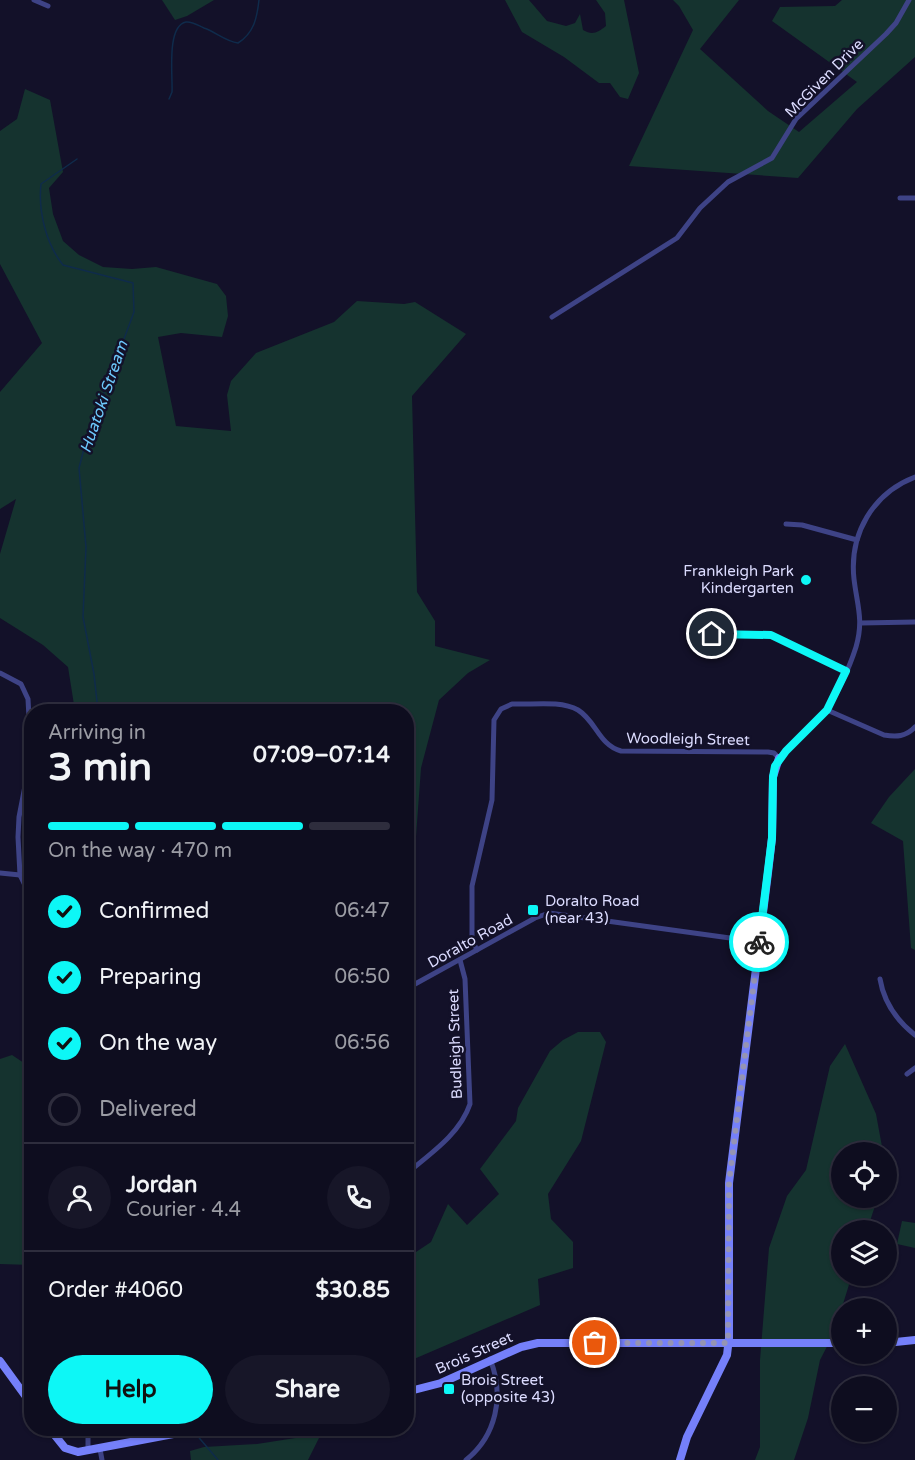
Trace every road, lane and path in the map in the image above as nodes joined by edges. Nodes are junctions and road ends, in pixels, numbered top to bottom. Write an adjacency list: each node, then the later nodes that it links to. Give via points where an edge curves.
1 (34, 0): 3 (street)
2 (909, 0): 6 (street, McGiven Drive, via 896,23 869,52 796,119 772,158 728,182 676,238)
3 (48, 6)
4 (900, 198): 5 (street)
5 (915, 198)
6 (552, 317)
7 (915, 477): 9 (street, via 880,499)
8 (786, 524): 9 (street)
9 (856, 540): 11 (street, via 854,567)
10 (915, 622): 11 (street)
11 (861, 623): 13 (street)
12 (712, 634): 13 (street, via 771,635)
13 (846, 671): 16 (street)
14 (0, 673): 15 (street, via 21,684)
15 (28, 704)
16 (827, 710): 17 (street, via 893,737); 18 (street)
17 (915, 728)
18 (779, 758): 23 (street, via 773,777 772,838); 24 (street, Woodleigh Street, via 768,752 621,751 609,746 585,716 570,707 505,707 494,720 492,800 472,886 472,940)
19 (24, 794): 21 (street, via 18,826)
20 (0, 873): 21 (street)
21 (20, 875): 22 (street)
22 (24, 883)
23 (759, 942): 24 (street, Doralto Road, via 549,913); 35 (street, via 729,1177)
24 (477, 950): 25 (street, Doralto Road)
25 (460, 960): 27 (street, Doralto Road); 31 (street, Budleigh Street, via 465,979 470,1104 466,1117 448,1138)
26 (880, 980): 28 (street, via 891,1010)
27 (414, 985)
28 (915, 1035)
29 (915, 1068): 30 (street)
30 (907, 1074)
31 (414, 1166)
32 (915, 1340): 34 (street)
33 (831, 1342): 35 (street, Brois Street)
34 (897, 1342)
35 (728, 1343): 36 (street, Brois Street, via 538,1343); 47 (street, via 727,1355 687,1437)
36 (490, 1359): 38 (street, Brois Street, via 441,1383); 46 (street, via 496,1379 494,1419 485,1442)
37 (0, 1361): 39 (street)
38 (414, 1390)
39 (24, 1394)
40 (55, 1436): 44 (street, via 69,1450)
41 (88, 1436): 44 (street)
42 (165, 1436): 43 (street)
43 (100, 1449): 44 (street); 45 (street)
44 (88, 1451)
45 (102, 1460)
46 (466, 1460)
47 (680, 1460)

